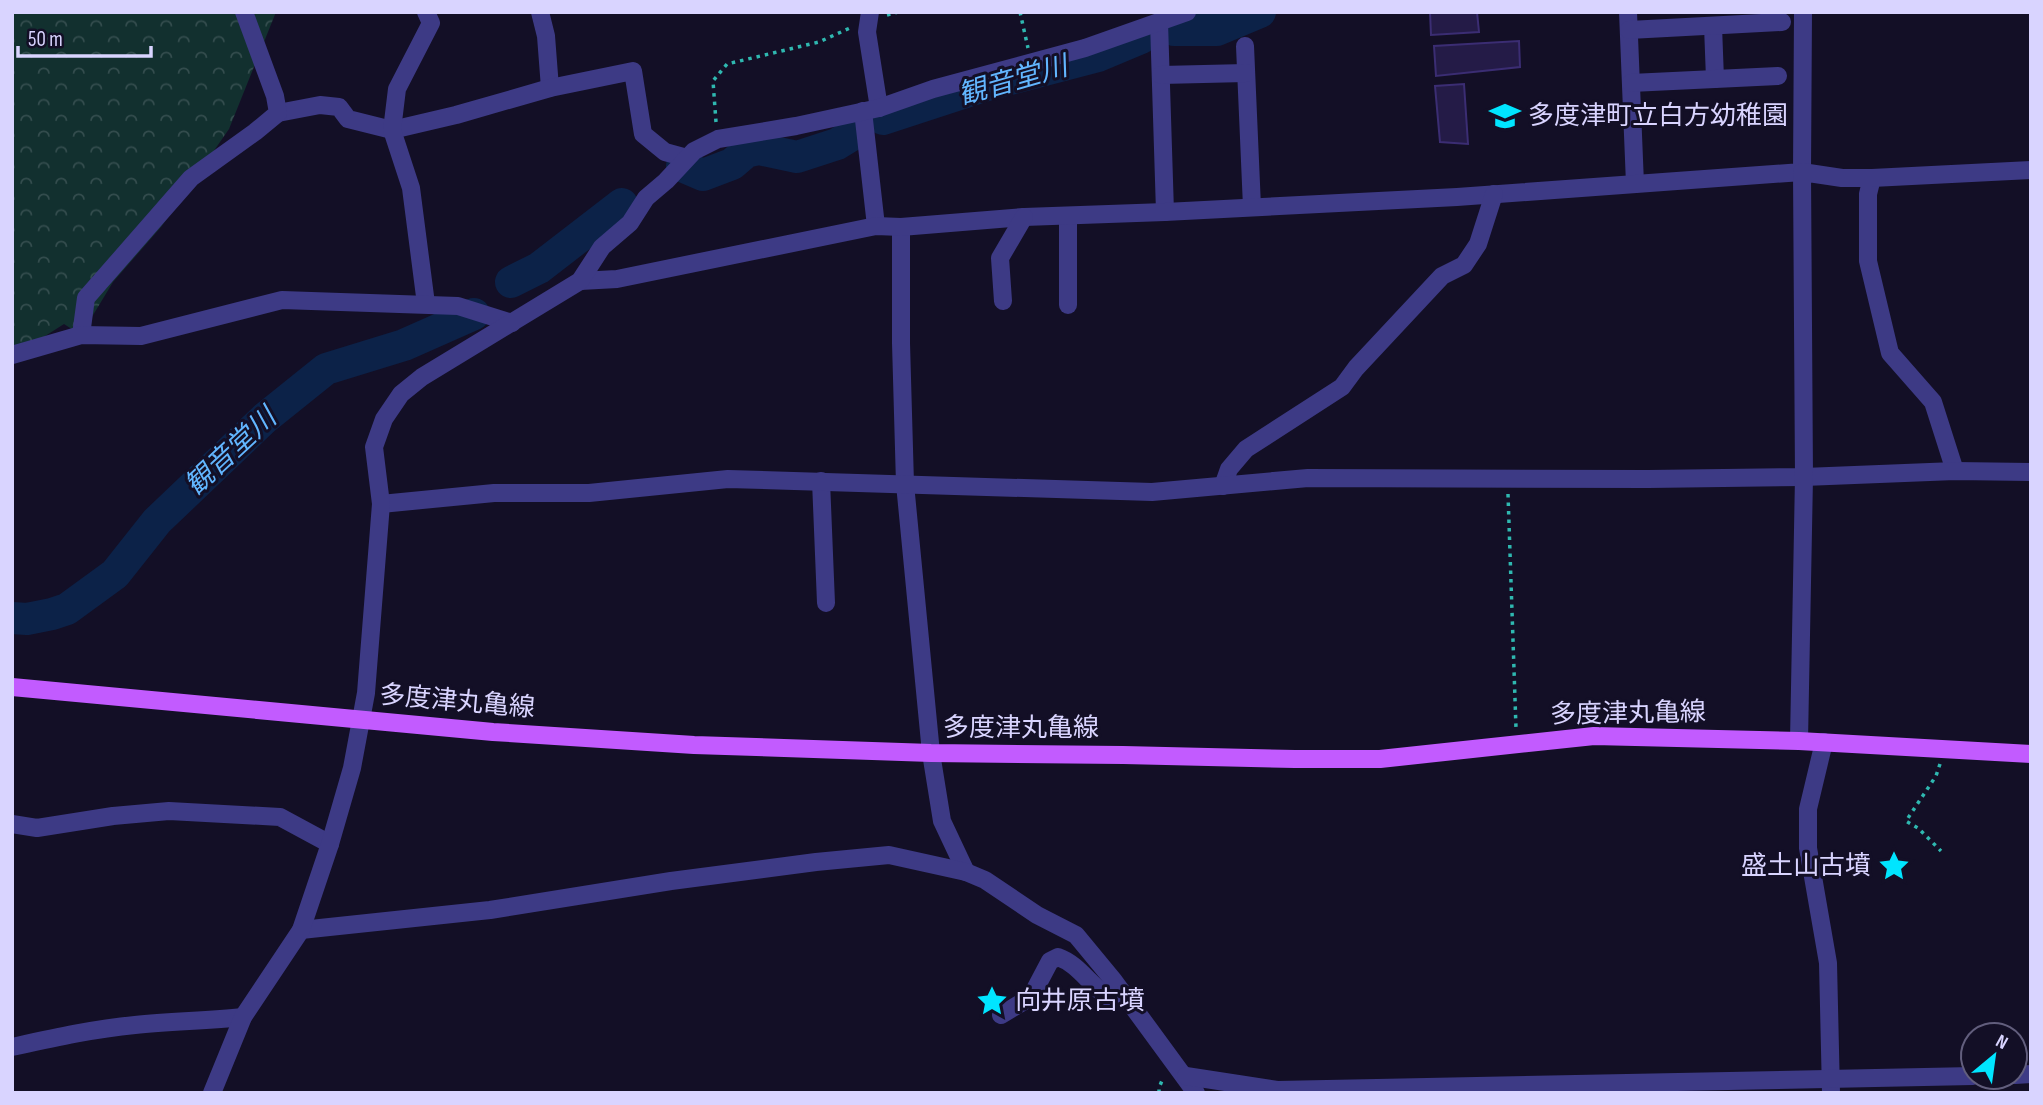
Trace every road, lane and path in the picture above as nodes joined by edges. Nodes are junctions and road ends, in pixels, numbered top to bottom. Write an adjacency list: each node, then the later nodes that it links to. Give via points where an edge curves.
1 (244, 12): 21 (street)
2 (426, 12): 22 (street, via 430,23 397,89)
3 (540, 12): 19 (street)
4 (1020, 12): 13 (path)
5 (1187, 12): 10 (street)
6 (1803, 12): 26 (street)
7 (870, 15): 20 (street); 23 (path, via 819,42 727,64 713,81)
8 (1628, 21): 9 (street); 18 (street)
9 (1718, 21): 11 (street); 17 (street)
10 (1159, 22): 13 (street); 15 (street)
11 (1782, 22)
12 (1245, 46): 14 (street)
13 (1031, 62): 20 (street)
14 (1246, 72): 15 (street); 30 (street)
15 (1161, 75): 31 (street)
16 (1778, 76): 17 (street)
17 (1715, 79): 18 (street)
18 (1631, 83): 28 (street)
19 (550, 89): 22 (street); 24 (street, via 633,71 643,134 666,152)
20 (871, 109): 23 (street); 34 (street)
21 (278, 113): 22 (street, via 320,105 339,107 348,119); 41 (street, via 191,178 86,298)
22 (392, 130): 38 (street, via 411,188)
23 (718, 139): 24 (street)
24 (687, 158): 36 (street, via 646,198 630,223 602,247)
25 (2031, 170): 27 (street)
26 (1802, 172): 27 (street); 28 (street); 45 (street)
27 (1872, 178): 43 (street, via 1868,261 1890,353 1933,402)
28 (1635, 184): 29 (street)
29 (1494, 194): 30 (street); 49 (street, via 1478,244 1464,265 1442,275 1342,387 1246,449 1229,469)
30 (1252, 207): 31 (street)
31 (1165, 212): 32 (street)
32 (1068, 216): 33 (street); 39 (street)
33 (1024, 217): 35 (street); 37 (street, via 1000,258)
34 (876, 226): 35 (street); 36 (street, via 617,279)
35 (901, 227): 48 (street)
36 (580, 281): 40 (street)
37 (1003, 301)
38 (426, 304): 40 (street, via 458,306); 41 (street, via 282,300 141,337)
39 (1068, 305)
40 (512, 323): 50 (street, via 401,394 384,419 374,447)
41 (81, 335): 42 (street)
42 (12, 355)
43 (1955, 471): 44 (street); 45 (street)
44 (2031, 472)
45 (1804, 477): 46 (street); 54 (street)
46 (1507, 478): 49 (street, via 1308,478); 56 (path)
47 (821, 481): 48 (street); 50 (street, via 727,479 589,493 494,493); 51 (street)
48 (905, 484): 49 (street, via 1152,492); 58 (street)
49 (1223, 486)
50 (381, 504): 53 (street)
51 (826, 603)
52 (12, 687): 53 (main road, 多度津丸亀線)
53 (362, 720): 58 (main road, 多度津丸亀線, via 694,745); 61 (street)
54 (1799, 741): 55 (main road, 多度津丸亀線); 56 (main road, 多度津丸亀線, via 1594,736)
55 (1824, 742): 57 (main road, 多度津丸亀線); 71 (street, via 1808,809 1808,848 1828,963)
56 (1516, 744): 58 (main road, 多度津丸亀線, via 1380,759)
57 (1945, 749): 59 (main road, 多度津丸亀線); 62 (path, via 1936,776 1906,821)
58 (931, 753): 63 (street, via 942,821)
59 (2031, 754)
60 (12, 824): 61 (street, via 37,828 169,811 280,817)
61 (330, 844): 64 (street)
62 (1941, 851)
63 (966, 872): 64 (street, via 890,855 671,881 490,910); 65 (street, via 1076,935)
64 (301, 930): 67 (street)
65 (1123, 994): 66 (street, via 1114,1000 1102,994 1058,957 1051,961 1031,997); 69 (street)
66 (1001, 1015)
67 (243, 1017): 68 (street, via 79,1032); 72 (street)
68 (12, 1047)
69 (1186, 1076): 71 (street, via 1276,1090); 73 (street)
70 (1959, 1077): 71 (street)
71 (1831, 1086)
72 (212, 1093)
73 (1196, 1093)

